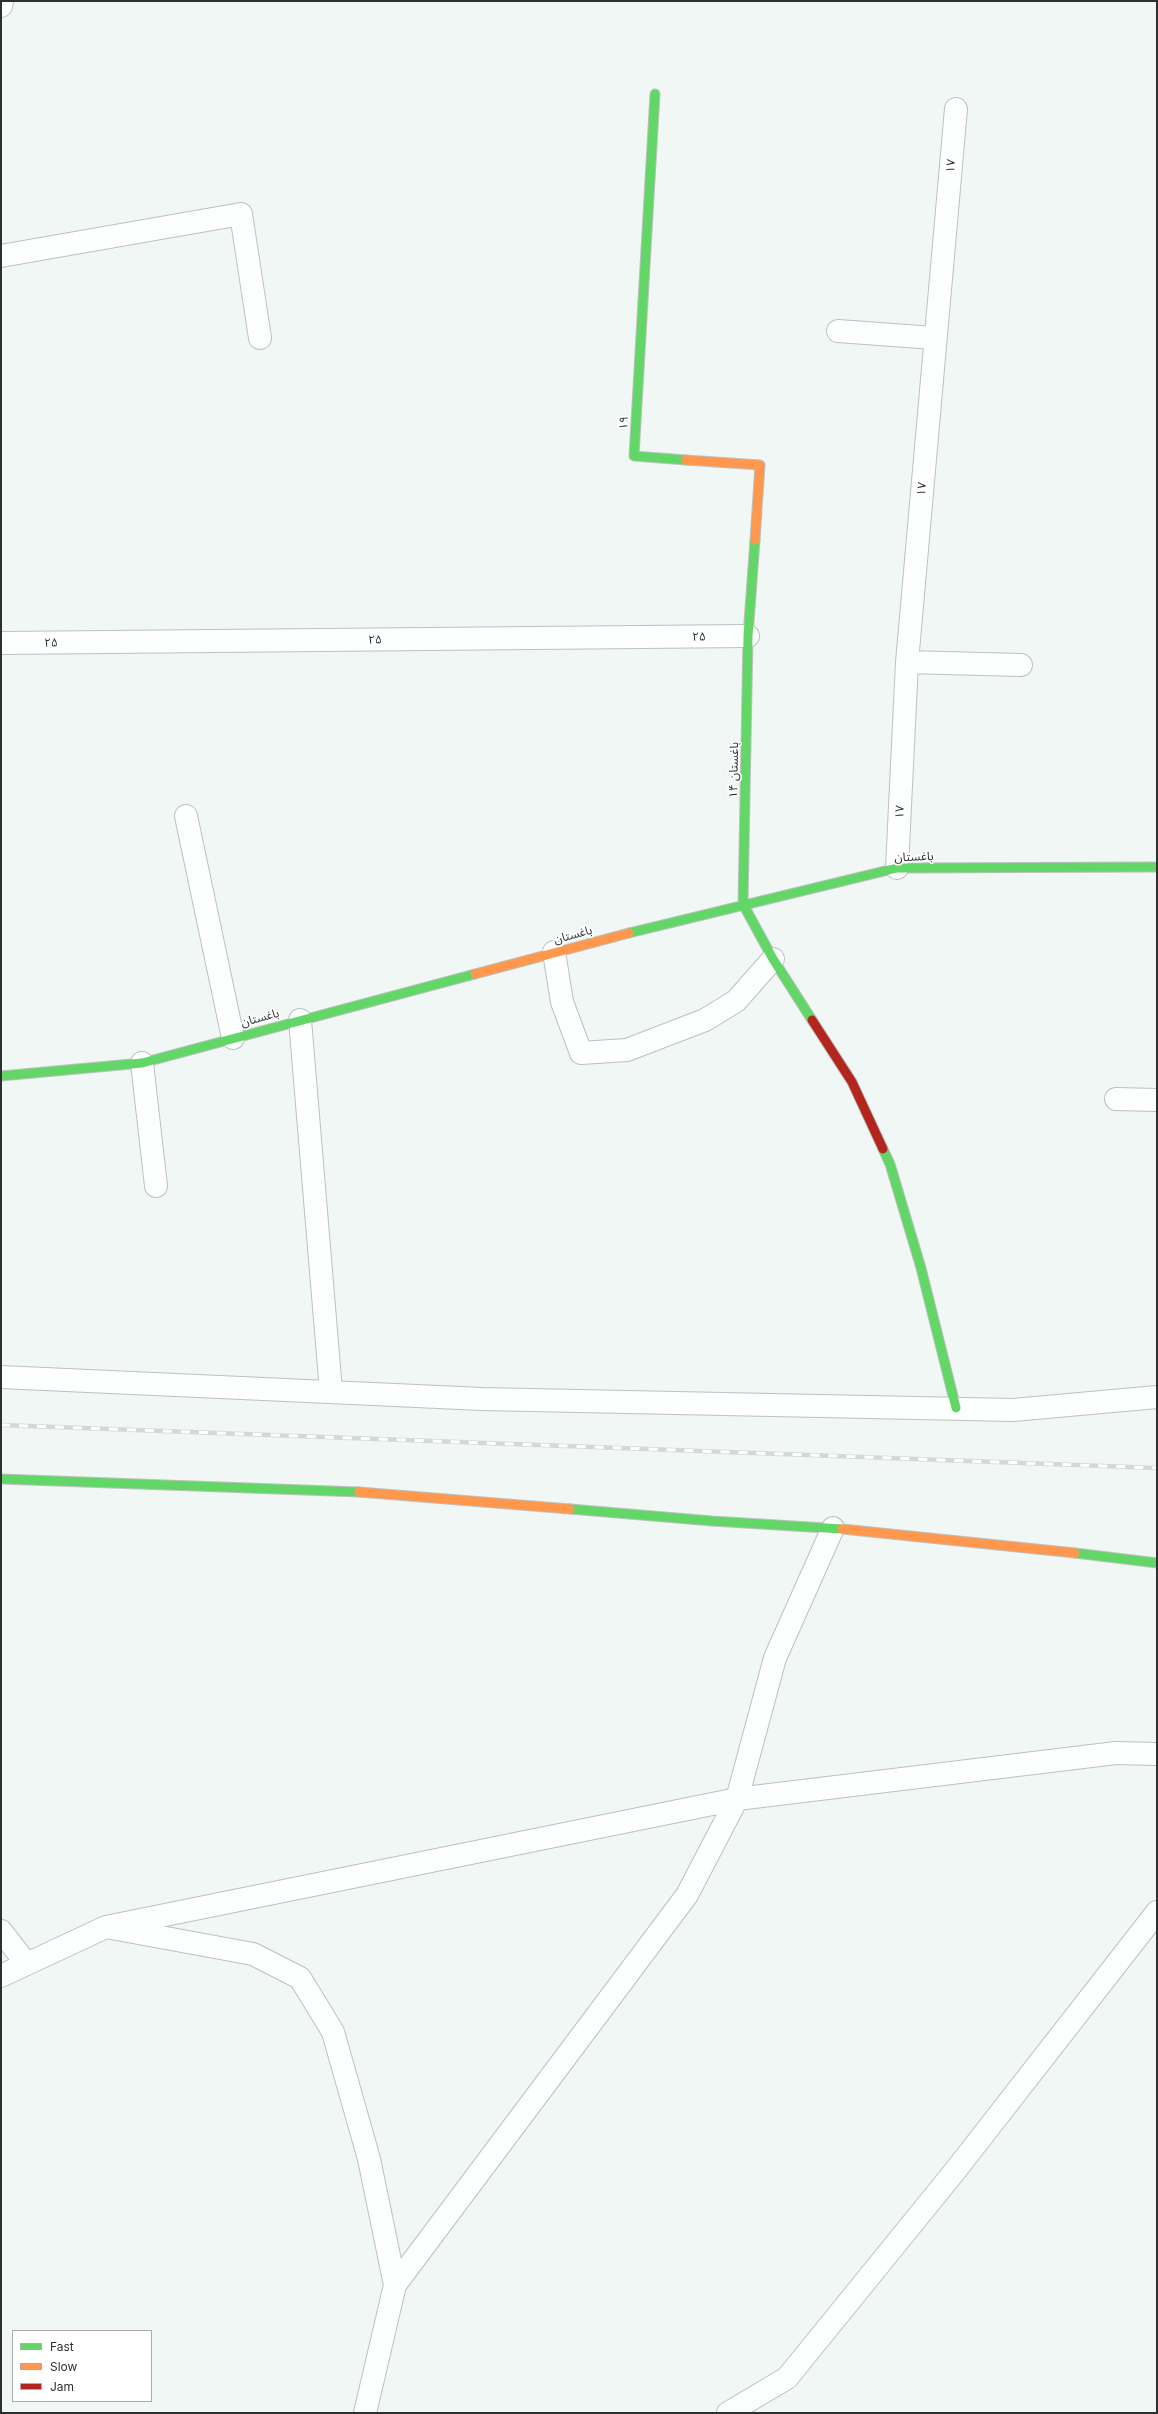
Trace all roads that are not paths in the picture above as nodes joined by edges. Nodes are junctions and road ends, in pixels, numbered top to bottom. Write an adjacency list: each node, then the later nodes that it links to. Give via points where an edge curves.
1 (2, 1): 2 (street)
2 (1, 6)
3 (655, 94): 9 (street, ۱۹, via 634,456 760,465)
4 (956, 110): 8 (street, ۱۷)
5 (1, 256): 7 (street, via 241,214)
6 (838, 331): 8 (street)
7 (260, 338)
8 (934, 338): 11 (street, ۱۷)
9 (748, 636): 10 (street, ۲۵); 16 (street, باغستان ۱۴)
10 (1, 643)
11 (907, 662): 12 (street); 14 (street, ۱۷)
12 (1021, 665)
13 (186, 816): 20 (street)
14 (897, 868): 15 (street, باغستان); 16 (street, باغستان)
15 (1157, 868)
16 (743, 904): 17 (street, باغستان); 18 (street)
17 (554, 952): 18 (street, via 562,1002 581,1053 627,1050 705,1020 736,1001); 19 (street, باغستان)
18 (772, 959): 29 (street, via 852,1082 890,1164 921,1268)
19 (300, 1020): 20 (street, باغستان); 27 (street)
20 (233, 1038): 21 (street, باغستان)
21 (142, 1063): 22 (street, باغستان); 25 (street)
22 (1, 1076)
23 (1116, 1099): 24 (street)
24 (1157, 1100)
25 (156, 1186)
26 (1, 1377): 27 (street)
27 (331, 1391): 29 (street, via 482,1399)
28 (1157, 1397): 29 (street, via 1013,1410)
29 (956, 1408)
30 (1, 1479): 31 (street, via 388,1492 712,1521)
31 (833, 1528): 32 (street); 34 (street, via 774,1658)
32 (1157, 1563)
33 (1157, 1754): 34 (street, via 1116,1753)
34 (737, 1799): 36 (street); 40 (street, via 687,1895)
35 (1157, 1912): 42 (street, via 955,2171 787,2378)
36 (106, 1927): 38 (street); 40 (street, via 252,1954 300,1978 333,2032 369,2159)
37 (1, 1931): 38 (street)
38 (26, 1963): 39 (street)
39 (1, 1976)
40 (395, 2285): 41 (street)
41 (366, 2413)
42 (728, 2413)

